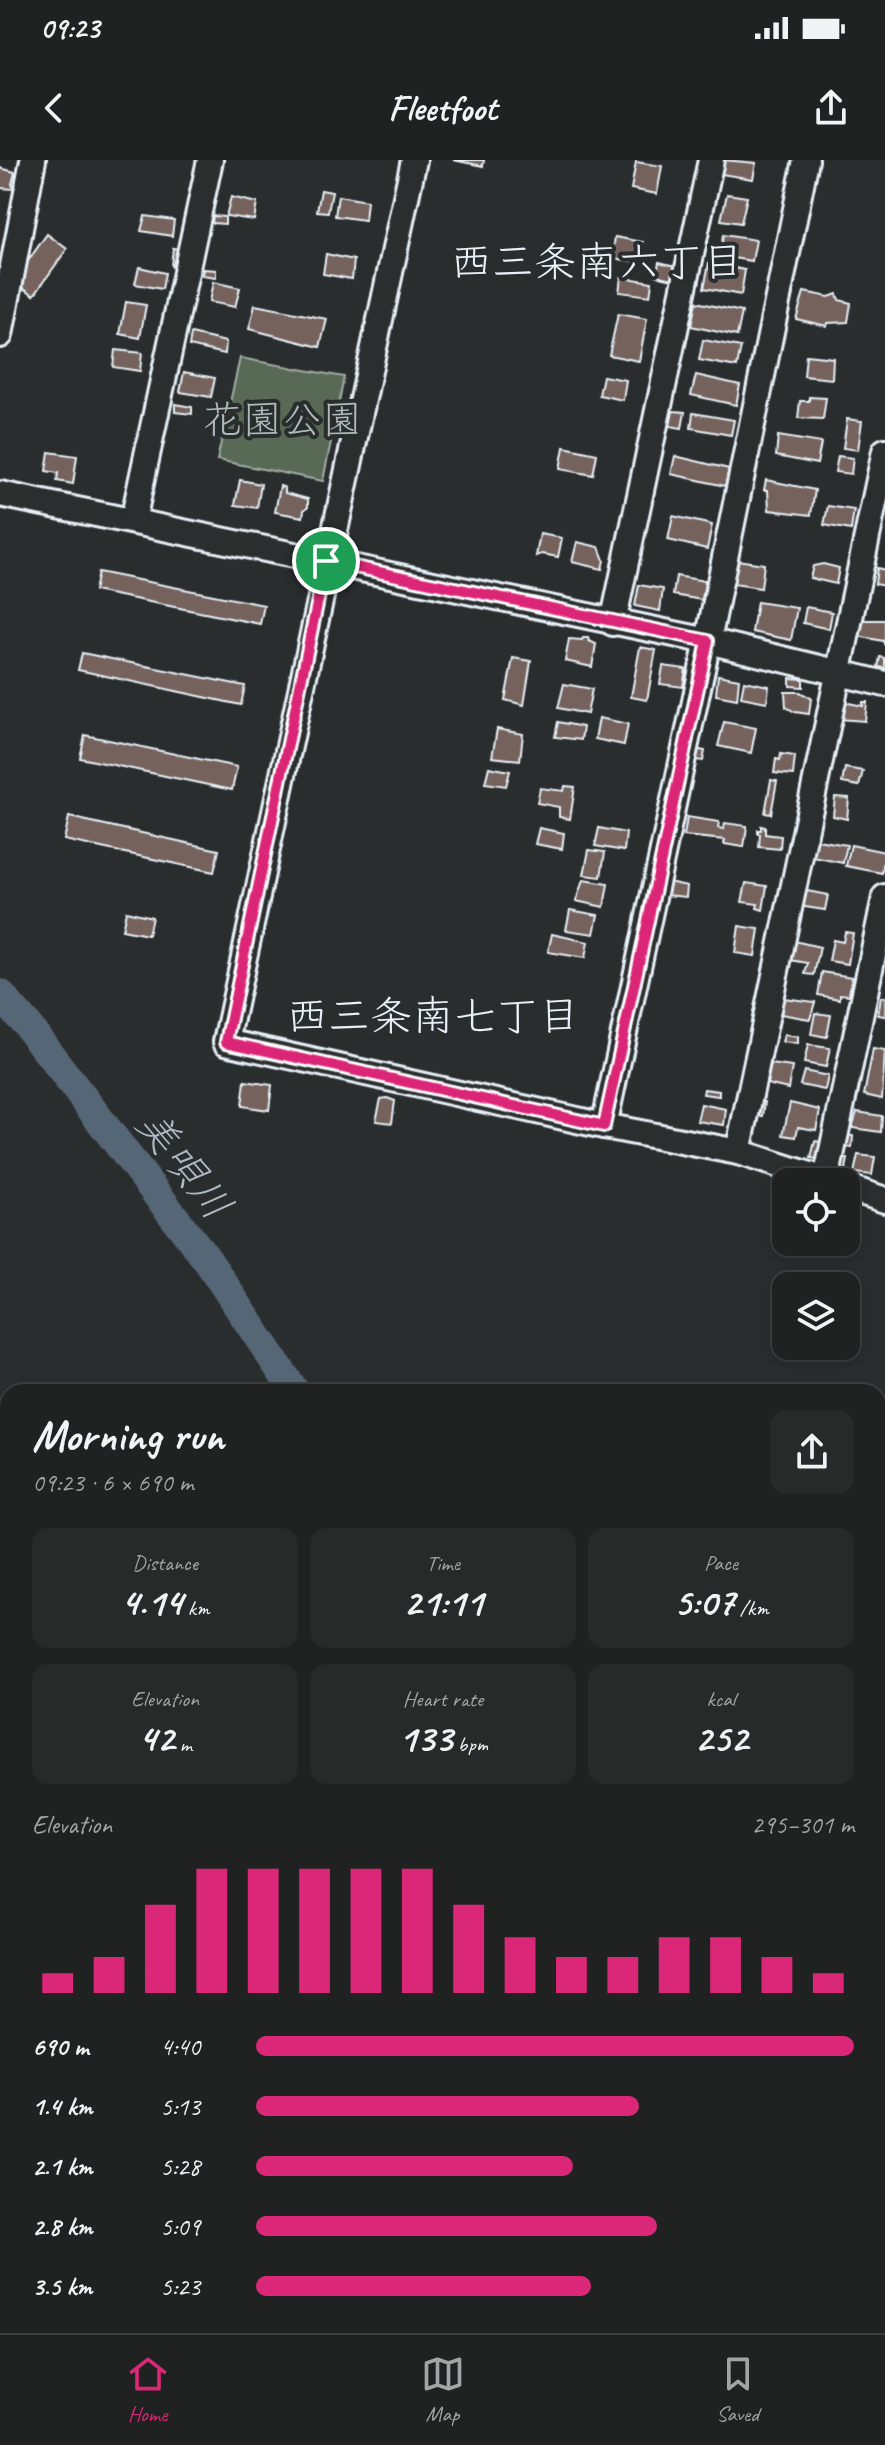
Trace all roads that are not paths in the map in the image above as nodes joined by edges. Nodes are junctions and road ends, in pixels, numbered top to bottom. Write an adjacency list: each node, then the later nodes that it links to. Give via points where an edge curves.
1 (33, 160): 6 (street)
2 (210, 160): 9 (street)
3 (414, 160): 10 (street)
4 (711, 160): 11 (street)
5 (806, 160): 12 (street)
6 (0, 335)
7 (885, 451): 13 (street)
8 (0, 494): 9 (street)
9 (133, 521): 10 (street)
10 (326, 561): 11 (street); 16 (street, via 226,1042)
11 (613, 623): 12 (street)
12 (708, 641): 13 (street); 16 (street)
13 (837, 674): 14 (street); 17 (street)
14 (885, 684)
15 (885, 897): 19 (street)
16 (604, 1126): 17 (street)
17 (738, 1152): 18 (street)
18 (788, 1168)
19 (838, 1168)
20 (860, 1192): 21 (street)
21 (885, 1200)

